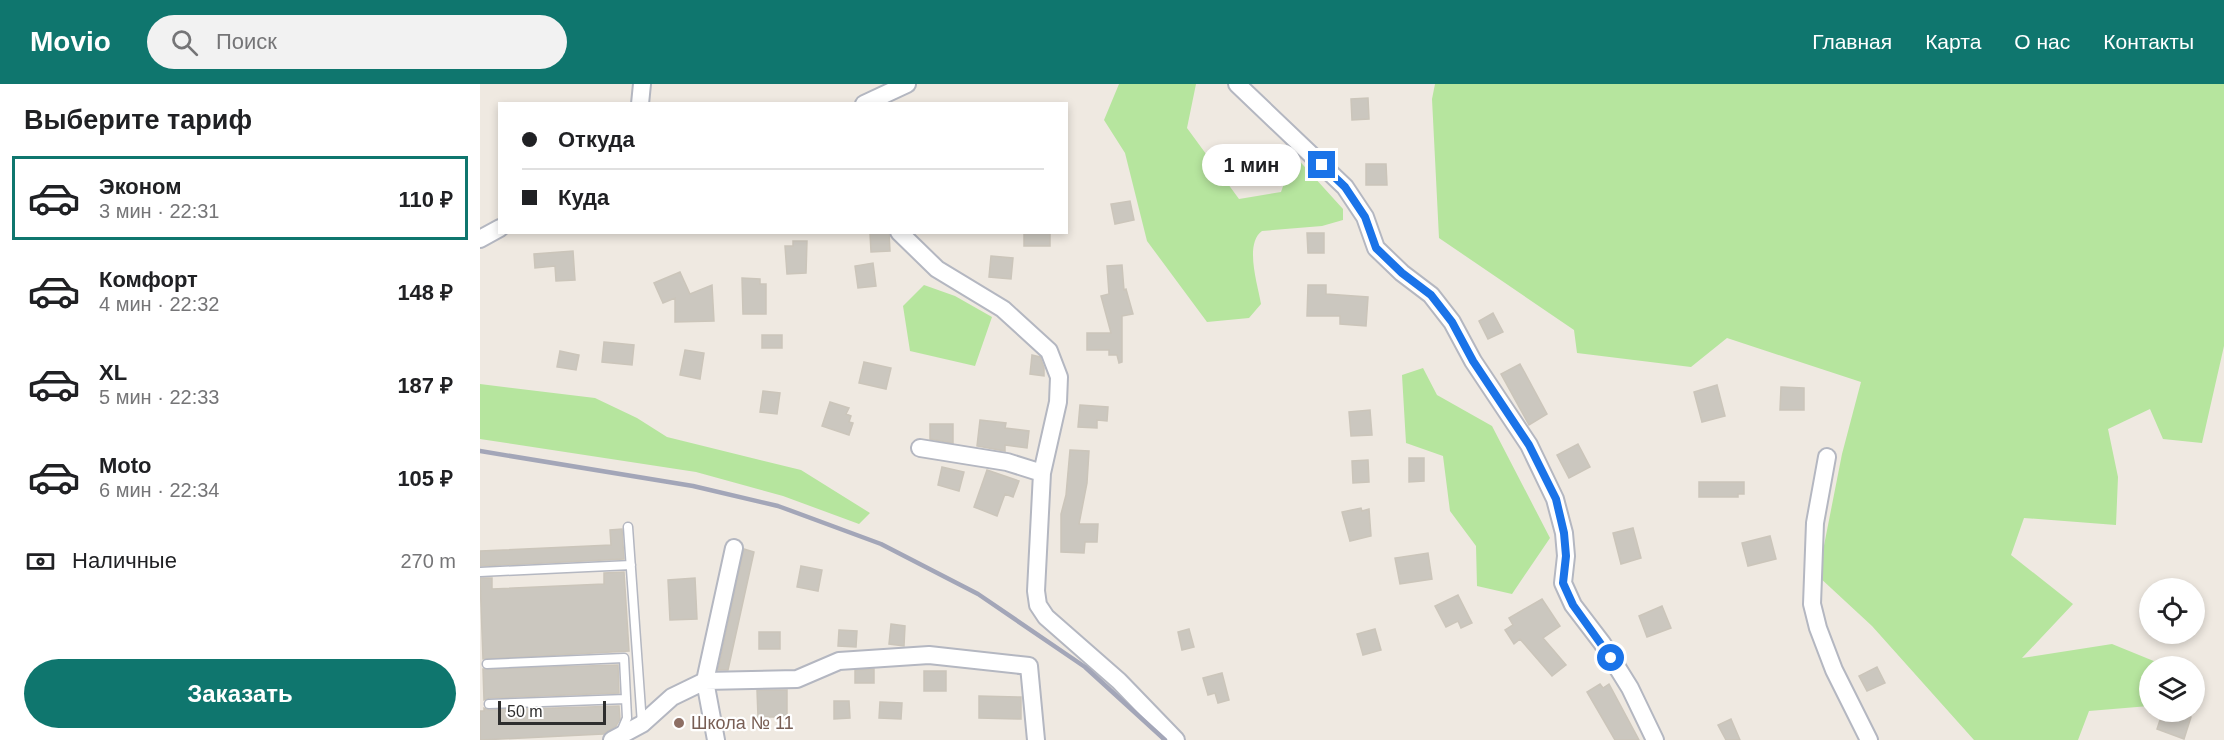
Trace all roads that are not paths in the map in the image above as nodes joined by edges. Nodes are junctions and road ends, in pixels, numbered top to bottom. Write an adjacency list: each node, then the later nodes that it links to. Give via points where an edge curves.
1 (642, 84): 4 (street)
2 (907, 84): 5 (street)
3 (1237, 84): 25 (street, via 1350,194 1365,217 1376,248 1431,295 1452,322 1529,445 1556,499 1566,556 1563,583 1573,605 1630,688)
4 (640, 102)
5 (868, 102)
6 (498, 229): 8 (street)
7 (900, 234): 11 (street, via 937,269 1003,309 1049,351 1059,377 1058,402)
8 (480, 238)
9 (920, 448): 11 (street, via 1007,462)
10 (1827, 457): 26 (street, via 1815,523 1812,604 1834,670)
11 (1042, 473): 24 (street, via 1038,605)
12 (628, 527): 14 (lane)
13 (734, 548): 17 (street)
14 (631, 565): 15 (lane); 20 (lane)
15 (480, 572)
16 (487, 664): 18 (lane, via 624,658)
17 (705, 681): 20 (street, via 672,697); 22 (street); 23 (street, via 797,679 838,661 929,655 1029,666)
18 (626, 699): 19 (lane); 21 (lane, via 627,718)
19 (489, 705)
20 (642, 724): 21 (street)
21 (615, 738)
22 (716, 740)
23 (1036, 740)
24 (1176, 740)
25 (1655, 740)
26 (1869, 740)

